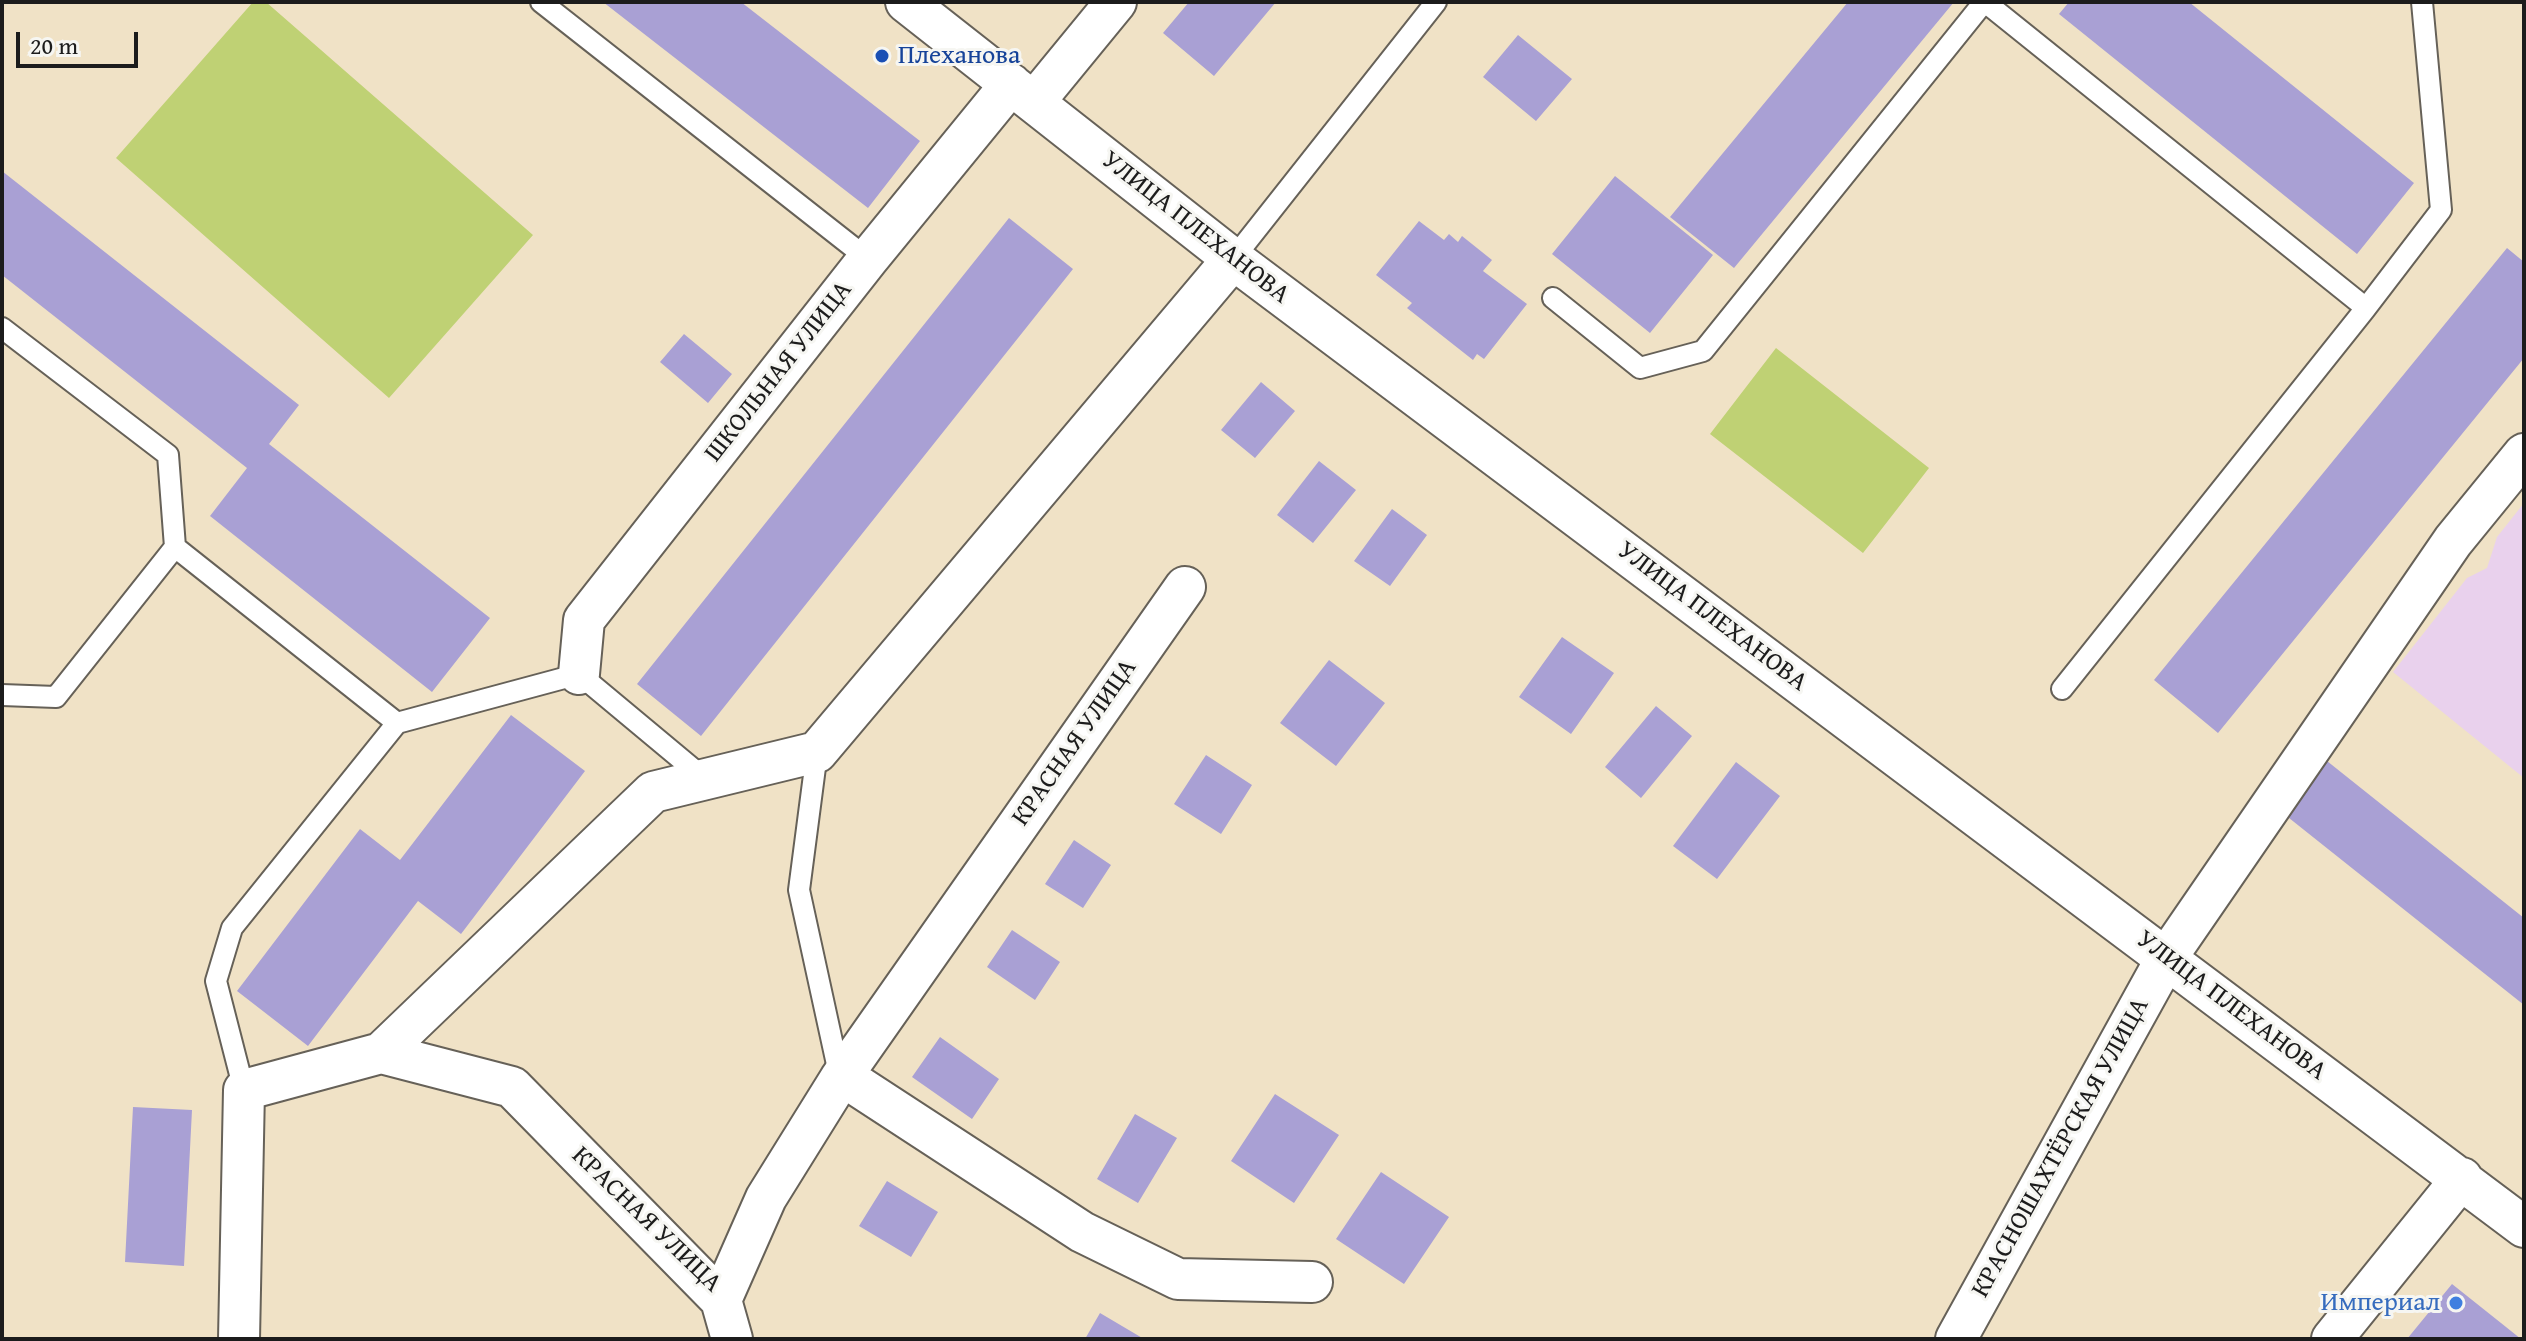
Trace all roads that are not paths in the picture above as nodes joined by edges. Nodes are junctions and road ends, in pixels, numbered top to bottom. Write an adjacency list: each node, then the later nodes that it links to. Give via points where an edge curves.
1 (541, 2): 8 (lane)
2 (906, 2): 7 (street, УЛИЦА ПЛЕХАНОВА)
3 (1116, 2): 7 (street, ШКОЛЬНАЯ УЛИЦА)
4 (1436, 2): 9 (lane)
5 (1985, 2): 10 (lane, via 1703,351 1640,368); 11 (lane)
6 (2422, 2): 11 (lane, via 2441,210)
7 (1023, 93): 8 (street, ШКОЛЬНАЯ УЛИЦА); 9 (street, УЛИЦА ПЛЕХАНОВА)
8 (868, 259): 16 (street, ШКОЛЬНАЯ УЛИЦА, via 584,620)
9 (1233, 259): 20 (street); 22 (street, УЛИЦА ПЛЕХАНОВА)
10 (1553, 298)
11 (2366, 308): 17 (lane)
12 (2, 328): 14 (lane, via 168,455)
13 (2524, 454): 22 (street, КРАСНОШАХТЁРСКАЯ УЛИЦА, via 2453,541)
14 (175, 547): 18 (lane, via 56,697); 19 (lane)
15 (1185, 587): 24 (street, КРАСНАЯ УЛИЦА)
16 (579, 674): 19 (lane); 21 (lane)
17 (2062, 689)
18 (2, 695)
19 (397, 723): 25 (lane, via 232,928 216,981)
20 (817, 752): 21 (street); 24 (lane, via 799,890)
21 (705, 779): 23 (street, via 653,792)
22 (2167, 957): 26 (street, УЛИЦА ПЛЕХАНОВА); 32 (street, КРАСНОШАХТЁРСКАЯ УЛИЦА)
23 (381, 1053): 25 (street, КРАСНАЯ УЛИЦА); 29 (street, КРАСНАЯ УЛИЦА, via 512,1087)
24 (840, 1079): 28 (street, via 1082,1232 1178,1279); 29 (street, КРАСНАЯ УЛИЦА, via 766,1198)
25 (244, 1090): 30 (street)
26 (2462, 1178): 27 (street, УЛИЦА ПЛЕХАНОВА); 33 (street)
27 (2524, 1227)
28 (1312, 1282)
29 (721, 1300): 31 (street)
30 (239, 1339)
31 (732, 1339)
32 (1956, 1339)
33 (2332, 1339)

